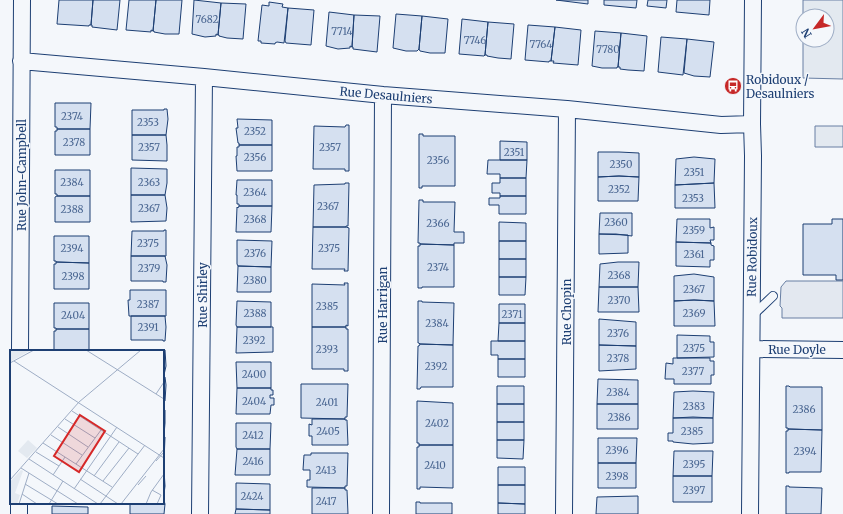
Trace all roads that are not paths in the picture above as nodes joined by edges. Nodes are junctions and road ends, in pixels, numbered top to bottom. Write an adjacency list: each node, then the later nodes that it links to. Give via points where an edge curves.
1 (22, 0): 3 (street, Rue John-Campbell)
2 (753, 0): 7 (street, Rue Robidoux)
3 (21, 61): 4 (street, Rue Desaulniers); 11 (street, Rue John-Campbell)
4 (204, 77): 5 (street, Rue Desaulniers); 13 (street, Rue Shirley)
5 (383, 95): 6 (street, Rue Desaulniers); 14 (street, Rue Harrigan)
6 (567, 109): 7 (street, Rue Desaulniers, via 721,124); 15 (street, Rue Chopin)
7 (752, 124): 9 (street, Rue Robidoux)
8 (773, 296): 9 (lane)
9 (752, 317): 10 (street, Rue Robidoux)
10 (752, 349): 12 (street, Rue Doyle); 16 (street, Rue Robidoux)
11 (20, 350)
12 (843, 350)
13 (200, 514)
14 (381, 514)
15 (564, 514)
16 (750, 514)

